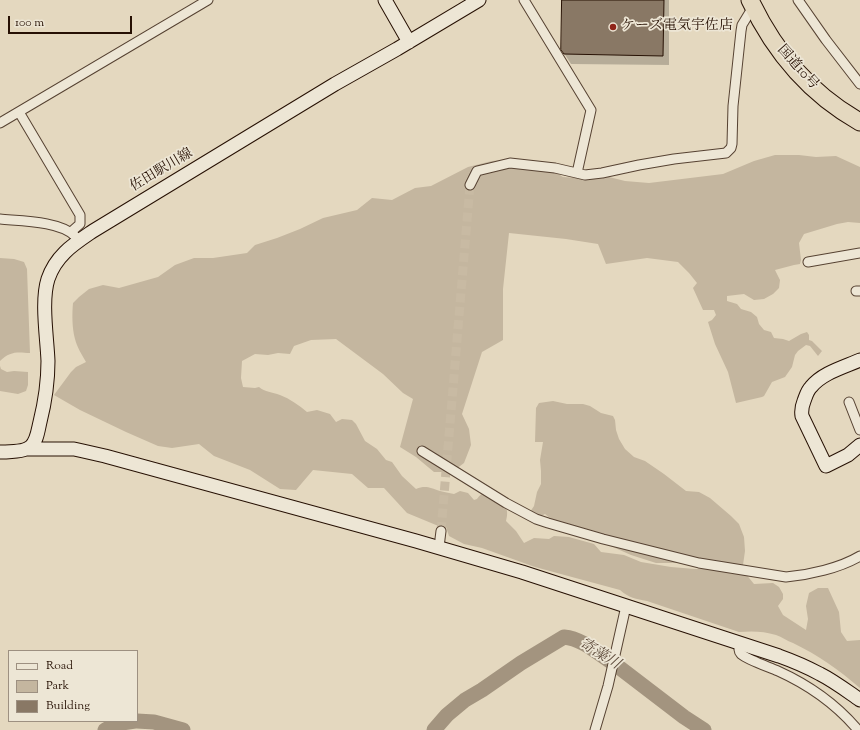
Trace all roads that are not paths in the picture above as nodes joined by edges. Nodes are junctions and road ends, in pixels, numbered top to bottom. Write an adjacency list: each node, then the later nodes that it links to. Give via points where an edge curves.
1 (208, 0): 9 (street)
2 (384, 0): 7 (street)
3 (479, 0): 7 (street, 佐田駅川線)
4 (524, 0): 12 (street, via 591,110)
5 (798, 0): 8 (street)
6 (751, 4): 10 (highway, 国道10号, via 774,44 806,82 831,104); 12 (street, via 741,31 733,106 732,144 729,151 602,173)
7 (409, 42): 15 (street, 佐田駅川線)
8 (860, 84)
9 (18, 112): 11 (street); 15 (street, via 80,215 80,224)
10 (860, 122)
11 (0, 123)
12 (577, 173): 13 (street, via 510,163 477,171)
13 (470, 185)
14 (0, 219): 15 (street, via 49,224)
15 (75, 236): 22 (street, 佐田駅川線, via 54,265 46,286 48,368 45,397 36,437)
16 (860, 253): 17 (street)
17 (808, 262)
18 (860, 360): 21 (street, via 835,370 811,386 801,410 826,466 848,455)
19 (849, 402): 20 (street)
20 (860, 430)
21 (860, 444)
22 (28, 449): 24 (street); 26 (street, via 74,450 99,454)
23 (422, 451): 27 (street, via 536,519 692,561 786,577 838,566)
24 (0, 452)
25 (441, 531): 26 (street)
26 (439, 547): 28 (street)
27 (860, 556)
28 (626, 606): 29 (street); 31 (street)
29 (740, 643): 30 (street, via 802,665); 32 (street, via 740,654 790,676 816,691 842,712)
30 (860, 700)
31 (595, 730)
32 (858, 730)

